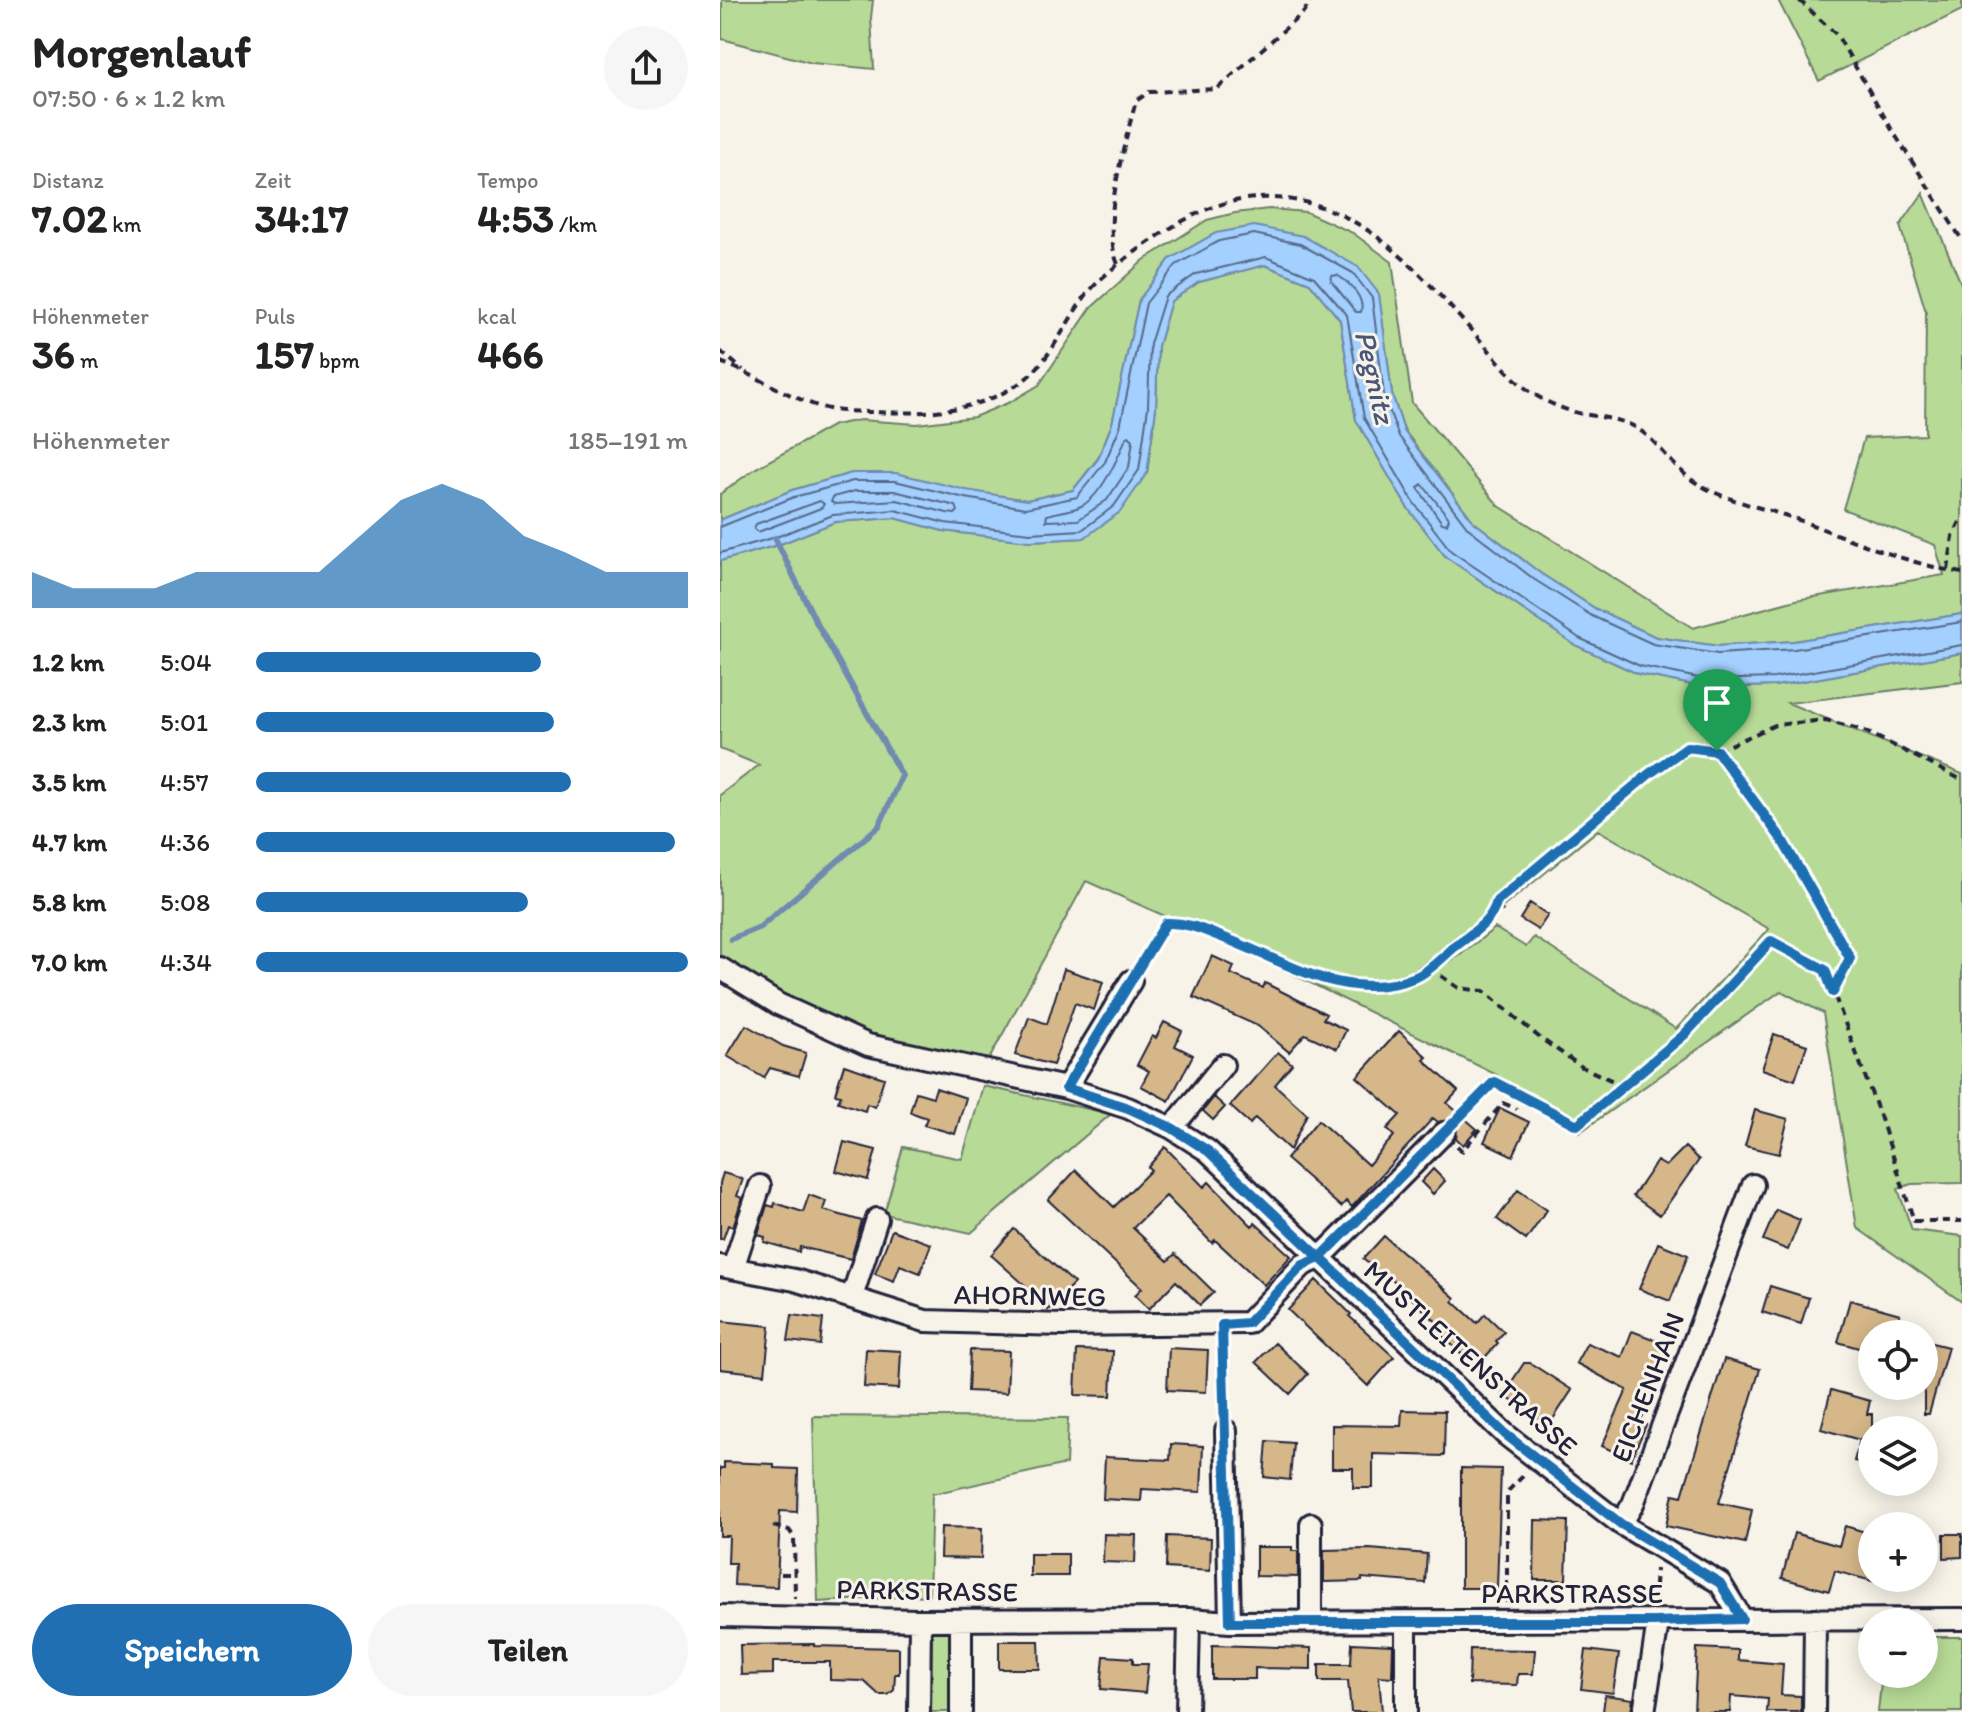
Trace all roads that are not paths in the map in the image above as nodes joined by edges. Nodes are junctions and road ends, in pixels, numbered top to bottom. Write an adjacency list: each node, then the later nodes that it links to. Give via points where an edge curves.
1 (720, 968): 4 (street, MUSTLEITENSTRASSE, via 778,1004 868,1045)
2 (1131, 981): 4 (street)
3 (1223, 1065): 5 (street)
4 (1066, 1088): 5 (street, MUSTLEITENSTRASSE)
5 (1172, 1128): 10 (street, MUSTLEITENSTRASSE, via 1208,1151)
6 (1444, 1133): 10 (street, AHORNWEG)
7 (1753, 1185): 15 (street, EICHENHAIN)
8 (760, 1186): 11 (street)
9 (877, 1219): 12 (street)
10 (1320, 1258): 12 (street, AHORNWEG, via 1303,1265 1248,1323 925,1321); 15 (street, MUSTLEITENSTRASSE, via 1505,1434)
11 (726, 1267): 12 (street, AHORNWEG)
12 (852, 1297)
13 (1226, 1431): 24 (street)
14 (1311, 1524): 25 (street)
15 (1621, 1524): 18 (street, MUSTLEITENSTRASSE, via 1720,1583)
16 (720, 1616): 21 (street, PARKSTRASSE)
17 (1189, 1619): 22 (street, PARKSTRASSE); 24 (street, PARKSTRASSE); 29 (street)
18 (1742, 1619): 19 (street, PARKSTRASSE); 26 (street, PARKSTRASSE)
19 (1815, 1619): 20 (street, PARKSTRASSE); 32 (street)
20 (1962, 1619)
21 (920, 1620): 22 (street, PARKSTRASSE); 27 (street)
22 (961, 1620): 28 (street)
23 (1406, 1621): 25 (street, PARKSTRASSE); 26 (street, PARKSTRASSE); 30 (street)
24 (1230, 1622): 25 (street, PARKSTRASSE)
25 (1311, 1622)
26 (1656, 1622): 31 (street)
27 (919, 1712)
28 (961, 1712)
29 (1187, 1712)
30 (1406, 1712)
31 (1644, 1712)
32 (1814, 1712)

